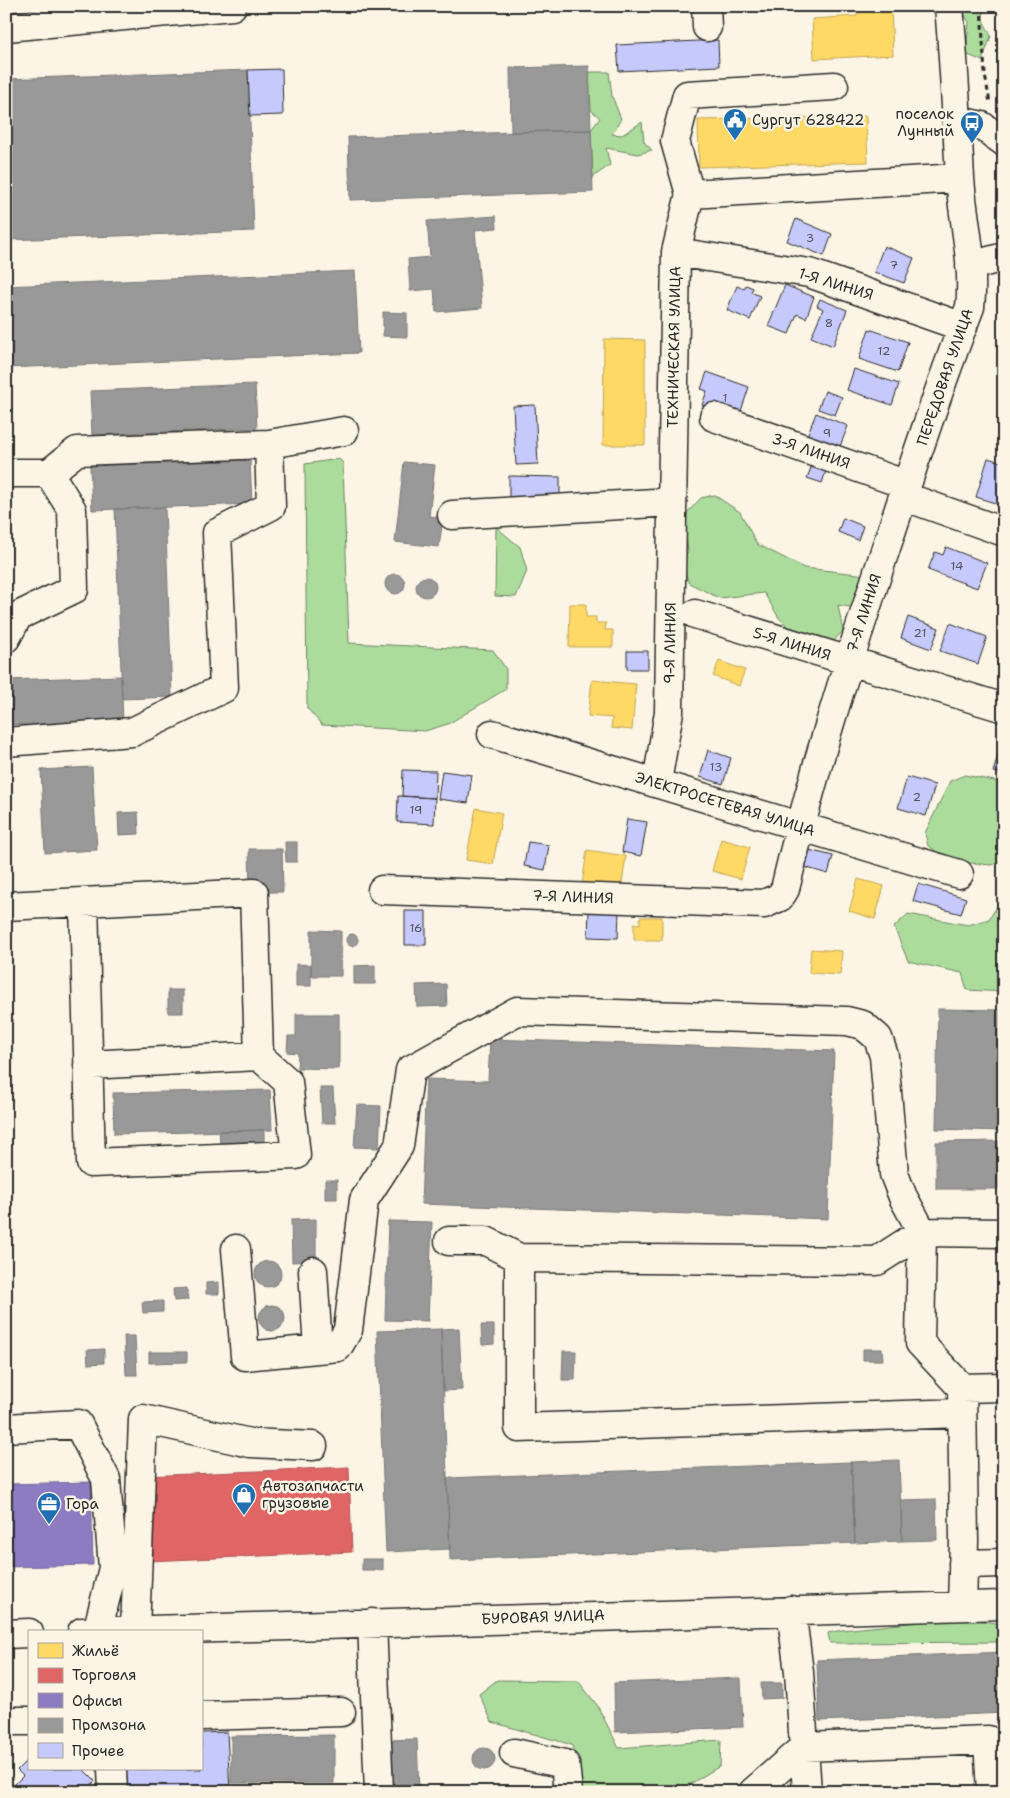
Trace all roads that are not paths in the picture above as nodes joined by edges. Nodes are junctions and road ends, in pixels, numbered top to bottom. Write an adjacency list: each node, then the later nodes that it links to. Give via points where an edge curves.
1 (232, 6): 3 (street)
2 (950, 6): 6 (street, ПЕРЕДОВАЯ УЛИЦА)
3 (86, 12): 4 (street)
4 (6, 27)
5 (834, 86): 9 (street, via 687,95 675,141)
6 (959, 121): 7 (street, via 974,123); 8 (street, ПЕРЕДОВАЯ УЛИЦА)
7 (999, 137)
8 (960, 178): 9 (street); 12 (street, ПЕРЕДОВАЯ УЛИЦА)
9 (690, 194): 10 (street, ТЕХНИЧЕСКАЯ УЛИЦА)
10 (676, 252): 13 (street, 1-Я ЛИНИЯ, via 809,274); 20 (street, ТЕХНИЧЕСКАЯ УЛИЦА)
11 (1004, 257): 12 (street)
12 (970, 266): 13 (street, ПЕРЕДОВАЯ УЛИЦА, via 970,307)
13 (963, 327): 19 (street, ПЕРЕДОВАЯ УЛИЦА)
14 (714, 418): 19 (street, 3-Я ЛИНИЯ)
15 (344, 431): 16 (street)
16 (269, 444): 17 (street, via 78,452); 28 (street, via 272,506 218,533 224,688 132,732)
17 (49, 472): 18 (street); 24 (street, via 72,510 74,589 18,616)
18 (6, 473)
19 (905, 491): 22 (street, 3-Я ЛИНИЯ); 25 (street, 7-Я ЛИНИЯ)
20 (672, 502): 21 (street); 29 (street, 9-Я ЛИНИЯ, via 669,712)
21 (452, 515)
22 (1004, 532)
23 (695, 614): 25 (street, 5-Я ЛИНИЯ)
24 (6, 638)
25 (848, 661): 26 (street, 5-Я ЛИНИЯ); 30 (street, 7-Я ЛИНИЯ)
26 (1004, 708)
27 (492, 734): 29 (street, ЭЛЕКТРОСЕТЕВАЯ УЛИЦА)
28 (6, 742)
29 (657, 782): 30 (street, ЭЛЕКТРОСЕТЕВАЯ УЛИЦА)
30 (799, 827): 31 (street, ЭЛЕКТРОСЕТЕВАЯ УЛИЦА); 32 (street, 7-Я ЛИНИЯ, via 785,889 780,897 764,904)
31 (959, 874)
32 (382, 890)
33 (84, 902): 34 (street); 35 (street, via 254,893); 36 (street)
34 (6, 906)
35 (259, 1056): 36 (street); 36 (street, via 288,1082 296,1155 91,1163)
36 (88, 1065)
37 (922, 1232): 38 (street); 41 (street, via 877,1260); 43 (street, via 894,1174 884,1056 878,1038 863,1025 847,1021 517,1011 410,1070 399,1146 364,1200 348,1330 338,1347); 45 (street, via 920,1343)
38 (1004, 1233)
39 (449, 1241): 41 (street, via 486,1241)
40 (236, 1249): 43 (street, via 245,1356)
41 (519, 1258): 45 (street, via 520,1428)
42 (313, 1272): 43 (street)
43 (318, 1349)
44 (1004, 1387): 45 (street)
45 (962, 1400): 49 (street)
46 (6, 1428): 54 (street, via 78,1424 106,1479 113,1568)
47 (313, 1446): 55 (street, via 250,1443 144,1419)
48 (1004, 1563): 49 (street)
49 (963, 1564): 50 (street)
50 (962, 1604): 51 (street, БУРОВАЯ УЛИЦА); 52 (street, БУРОВАЯ УЛИЦА)
51 (1004, 1605)
52 (791, 1610): 53 (street, БУРОВАЯ УЛИЦА); 63 (street, via 800,1672)
53 (372, 1623): 56 (street, БУРОВАЯ УЛИЦА); 67 (street)
54 (98, 1630)
55 (135, 1630)
56 (165, 1630)
57 (28, 1633): 58 (street)
58 (6, 1634)
59 (341, 1712): 60 (street)
60 (202, 1716)
61 (6, 1721): 62 (street)
62 (28, 1721)
63 (804, 1747): 69 (street); 70 (street); 71 (street, via 988,1740)
64 (514, 1753): 68 (street, via 565,1764)
65 (112, 1770): 66 (street)
66 (113, 1792)
67 (379, 1792)
68 (568, 1792)
69 (753, 1792)
70 (807, 1792)
71 (991, 1792)

